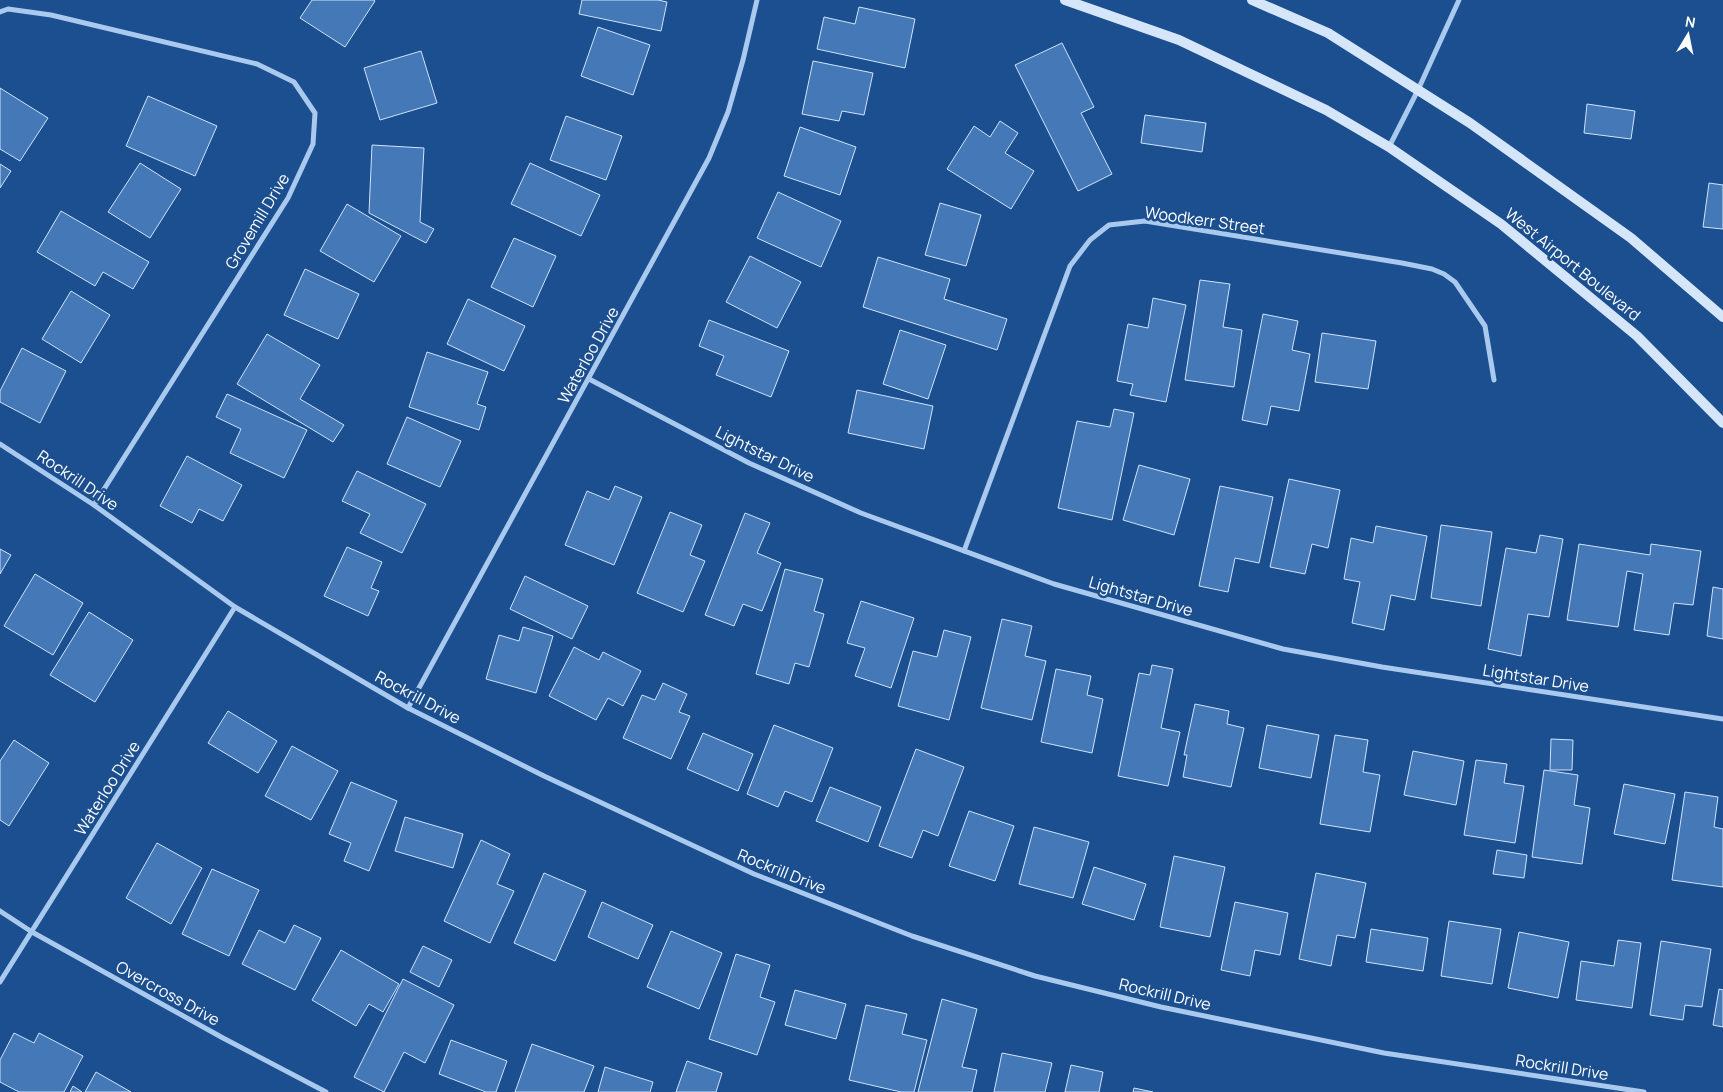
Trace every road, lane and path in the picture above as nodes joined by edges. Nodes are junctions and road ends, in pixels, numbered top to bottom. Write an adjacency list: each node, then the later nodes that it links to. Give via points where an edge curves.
1 (757, 0): 9 (street, Waterloo Drive, via 728,112 708,158)
2 (1065, 0): 7 (main road, West Airport Boulevard, via 1179,40 1326,110)
3 (1252, 0): 6 (main road, via 1328,33)
4 (1459, 0): 6 (street)
5 (0, 12): 13 (street, Grovemill Drive, via 51,15 257,64 294,82 315,113 313,144 288,198)
6 (1418, 90): 7 (street); 8 (main road, via 1470,123 1631,238)
7 (1389, 147): 11 (main road, West Airport Boulevard, via 1501,224 1539,255 1637,336)
8 (1723, 317)
9 (589, 379): 14 (street, Lightstar Drive, via 749,463 861,513); 16 (street, Waterloo Drive)
10 (1494, 380): 14 (street, Woodkerr Street, via 1485,326 1455,282 1432,269 1145,221 1109,225 1090,240 1070,266)
11 (1723, 423)
12 (0, 444): 13 (street, Rockrill Drive)
13 (94, 505): 15 (street, Rockrill Drive)
14 (964, 551): 17 (street, Lightstar Drive, via 1054,584 1283,649 1382,668)
15 (235, 607): 16 (street, Rockrill Drive); 19 (street, Waterloo Drive)
16 (408, 708): 22 (street, Rockrill Drive, via 754,874 912,936 1035,976 1161,1007 1384,1053)
17 (1723, 719)
18 (0, 911): 19 (street, Overcross Drive)
19 (32, 932): 20 (street, Waterloo Drive); 21 (street, Overcross Drive)
20 (0, 982)
21 (326, 1092)
22 (1644, 1092)

